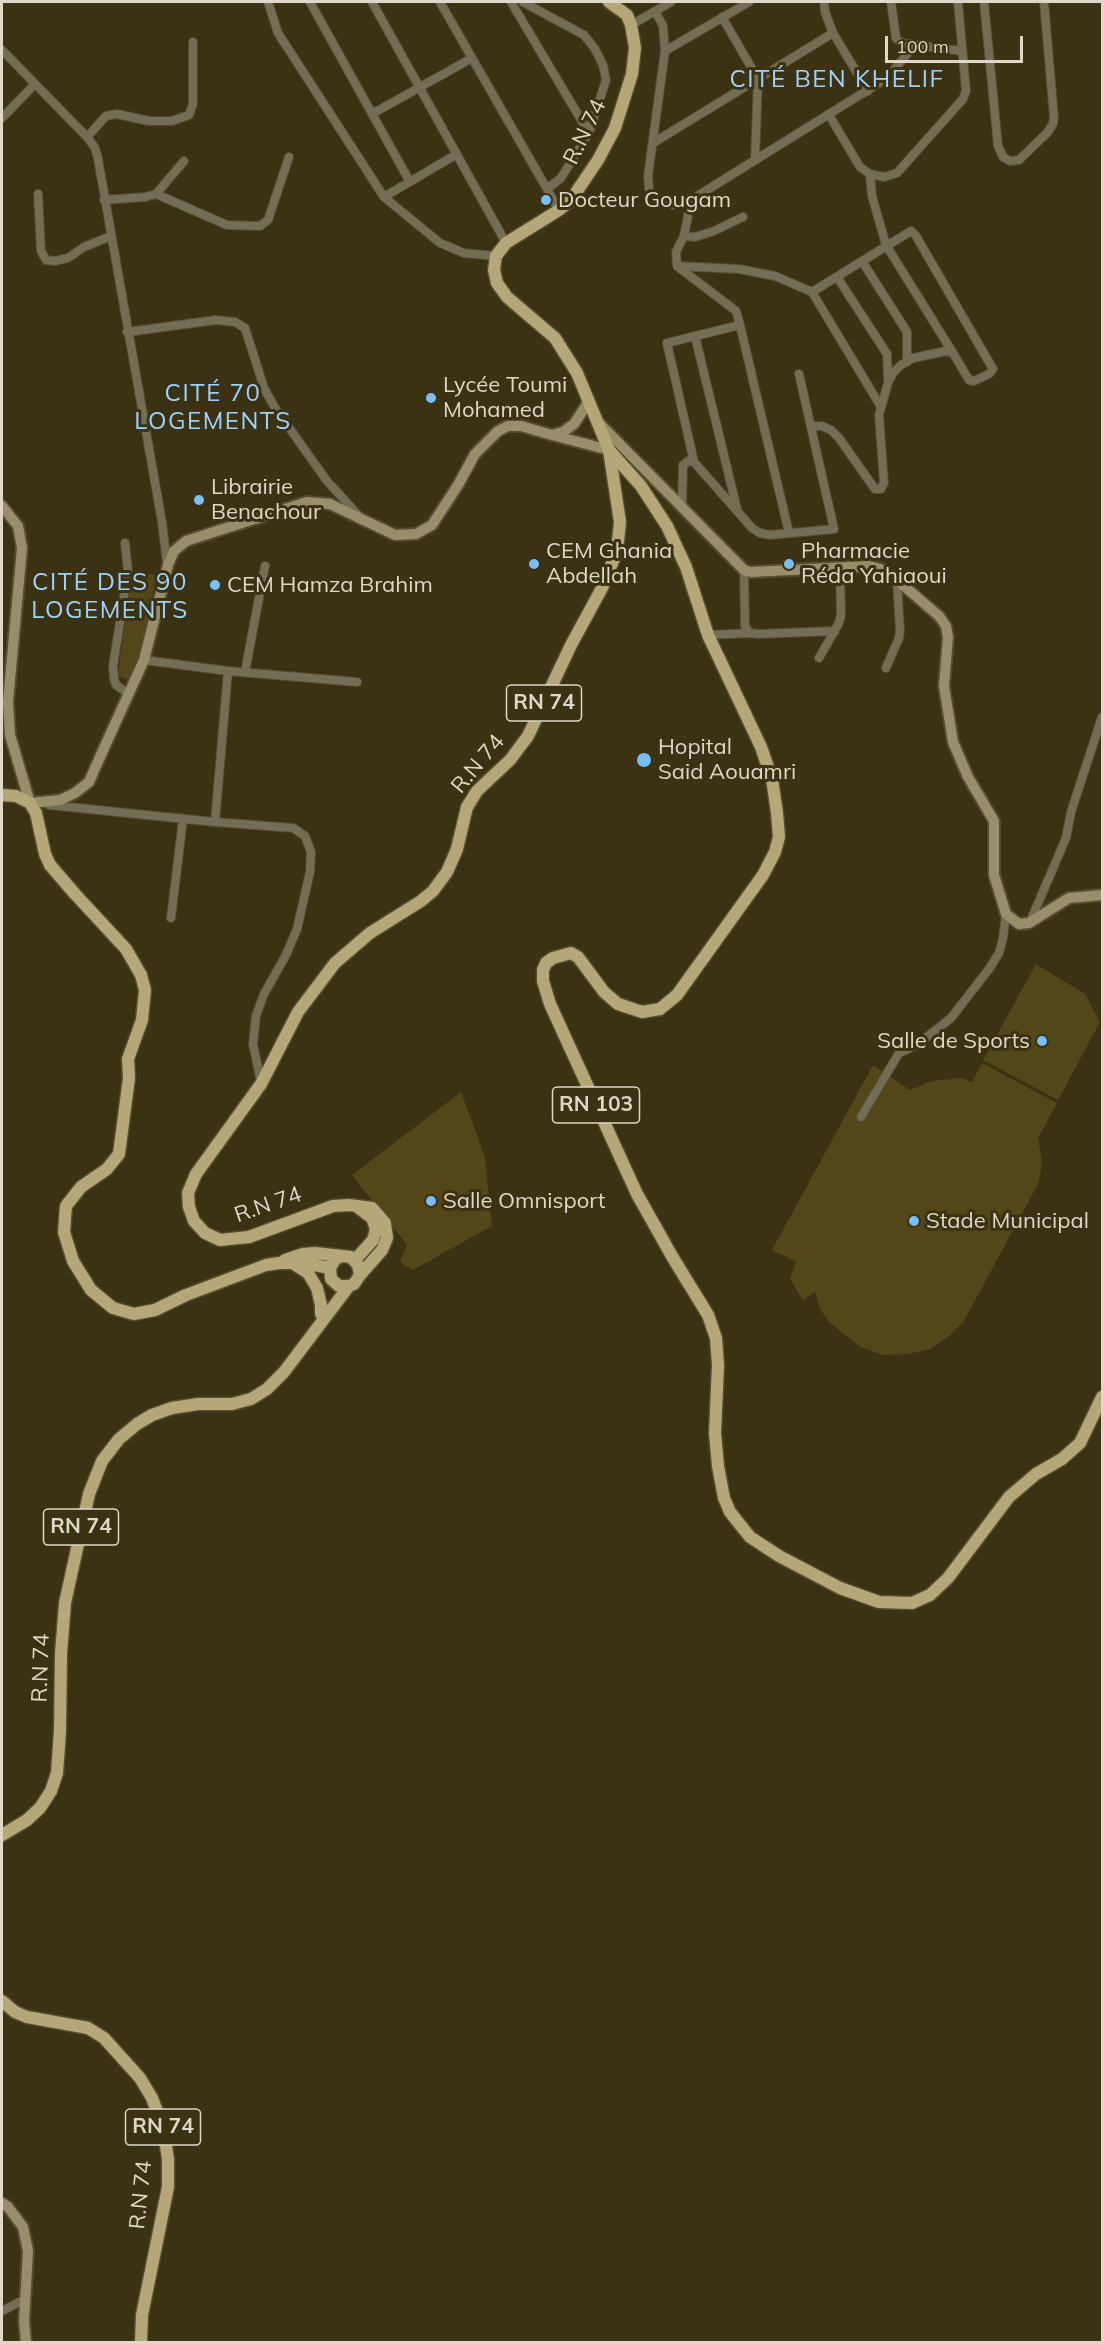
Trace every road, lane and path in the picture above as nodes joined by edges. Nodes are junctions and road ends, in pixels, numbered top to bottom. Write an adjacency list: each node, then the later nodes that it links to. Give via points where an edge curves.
1 (268, 2): 44 (street, via 278,33)
2 (310, 2): 29 (street)
3 (372, 2): 27 (street)
4 (440, 2): 24 (street)
5 (511, 2): 32 (street)
6 (523, 2): 32 (street, via 584,35 596,49 606,80)
7 (609, 2): 17 (main road, via 627,15)
8 (671, 2): 15 (street)
9 (748, 2): 16 (street)
10 (824, 2): 18 (street)
11 (891, 2): 20 (street, via 896,38)
12 (958, 2): 23 (street)
13 (984, 2): 14 (street, via 998,146 1010,161 1019,160 1053,124)
14 (1044, 2)
15 (655, 11): 17 (street); 22 (street, via 663,26)
16 (722, 17): 22 (street); 25 (street)
17 (631, 25): 47 (main road, R.N 74, via 635,63 615,128 583,184)
18 (833, 33): 25 (street); 28 (street)
19 (193, 42): 33 (street, via 193,104 189,116 172,121 106,116)
20 (914, 46): 23 (street); 28 (street, via 887,78)
21 (2, 50): 26 (street)
22 (665, 51): 34 (street)
23 (962, 51): 39 (street, via 966,91 963,99 897,172 884,177)
24 (472, 58): 27 (street); 41 (street)
25 (758, 79): 34 (street); 38 (street)
26 (35, 84): 31 (street); 33 (street)
27 (420, 87): 29 (street); 35 (street)
28 (868, 91): 30 (street)
29 (372, 114): 40 (street)
30 (828, 115): 38 (street); 39 (street, via 854,161)
31 (2, 118)
32 (589, 133): 41 (street, via 561,178)
33 (87, 137): 45 (street, via 98,159)
34 (652, 143): 46 (street, via 648,176 654,199 674,205)
35 (457, 154): 40 (street); 51 (street)
36 (289, 157): 43 (street, via 268,220 260,225 227,225)
37 (184, 160): 43 (street)
38 (755, 160): 46 (street)
39 (870, 174): 52 (street)
40 (410, 182): 44 (street)
41 (548, 188): 47 (street)
42 (38, 194): 49 (street, via 41,250 46,260 68,258)
43 (156, 194): 45 (street)
44 (384, 197): 53 (street, via 440,243 464,253)
45 (104, 200): 49 (street)
46 (691, 200): 50 (street)
47 (559, 210): 51 (main road, R.N 74)
48 (743, 217): 50 (street, via 714,231)
49 (111, 236): 59 (street)
50 (684, 236): 55 (street, via 676,252)
51 (506, 243): 53 (main road, R.N 74)
52 (886, 245): 54 (street); 61 (street); 61 (street, via 907,232 916,236 993,369 969,380)
53 (496, 256): 65 (main road, R.N 74 / RN 74, via 497,283 507,297 555,338)
54 (861, 261): 56 (street); 62 (street, via 907,332)
55 (677, 266): 57 (street, via 739,269 775,276); 58 (street, via 736,310)
56 (837, 277): 57 (street); 64 (street, via 887,354)
57 (812, 292): 66 (street)
58 (740, 325): 60 (street); 76 (street)
59 (127, 332): 75 (street, via 216,320 235,322 245,328 264,388 275,408 327,481); 78 (street)
60 (695, 336): 71 (street, via 667,343); 74 (street)
61 (953, 353): 62 (street, via 946,351)
62 (907, 362): 64 (street, via 893,373)
63 (799, 374): 68 (street)
64 (888, 383): 66 (street)
65 (589, 401): 67 (main road, R.N 74 / RN 74); 69 (street, via 574,424)
66 (881, 406): 68 (street, via 881,489 875,489 831,430)
67 (597, 420): 70 (main road, R.N 74 / RN 74); 73 (street)
68 (812, 426): 76 (street, via 834,529)
69 (552, 435): 70 (street); 75 (street, via 521,426 498,431 475,454 432,525 416,534 394,535)
70 (609, 450): 85 (main road, RN 103, via 641,486 667,526 687,567); 102 (main road, R.N 74 / RN 74, via 620,522 617,551 528,736 467,807 447,872 433,891 370,933 334,963 298,1012)
71 (694, 462): 73 (street, via 683,465); 74 (street)
72 (2, 506): 95 (street, via 18,526 22,548 8,702 10,735)
73 (682, 507): 81 (street)
74 (737, 511): 76 (street, via 760,533)
75 (363, 519): 78 (street, via 330,504 307,502 186,541 174,551)
76 (789, 533)
77 (125, 543): 92 (street, via 128,570 113,666 116,685)
78 (168, 565): 87 (street)
79 (265, 566): 90 (street)
80 (840, 568): 81 (street); 82 (street, via 869,566); 83 (street, via 841,615)
81 (744, 570): 84 (street, via 744,626)
82 (897, 580): 88 (street, via 900,631); 99 (street, via 946,626 945,703 953,742 994,821 993,875)
83 (835, 631): 84 (street); 86 (street)
84 (750, 633): 85 (street)
85 (708, 635): 114 (main road, RN 103, via 772,779 779,837 775,852 764,875 708,954 677,995 660,1009 642,1012 618,1004 571,953 546,963 543,981 637,1194 708,1315 716,1338 718,1365 718,1466 730,1512 750,1537 840,1588 879,1602 912,1603 930,1595 948,1578 1009,1497 1080,1443)
86 (819, 658)
87 (144, 660): 89 (street); 92 (street)
88 (886, 668)
89 (228, 671): 90 (street); 97 (street)
90 (245, 672): 91 (street)
91 (357, 682)
92 (129, 694): 95 (street, via 88,782 60,800)
93 (1102, 717): 101 (street, via 1066,838)
94 (2, 795): 95 (main road)
95 (30, 802): 96 (street); 107 (main road, via 50,865 126,949 145,990 142,1020 128,1059 119,1154 107,1169 81,1187 66,1206 64,1232 74,1261 92,1290 113,1308 134,1314 156,1310 213,1284)
96 (183, 819): 97 (street); 100 (street)
97 (215, 822): 102 (street, via 293,828 305,836 311,852 297,929 256,1016 253,1044)
98 (1102, 895): 101 (street, via 1069,898)
99 (1006, 914): 101 (street, via 1020,924); 103 (street, via 999,953 989,969 951,1018 917,1045 900,1053)
100 (171, 918)
101 (1029, 923)
102 (261, 1084): 104 (main road, R.N 74 / RN 74, via 196,1174 188,1193 194,1221 205,1233 220,1240 236,1240 324,1208)
103 (861, 1117)
104 (355, 1206): 106 (main road, via 372,1218 376,1229 373,1240); 110 (main road, R.N 74 / RN 74, via 376,1210 388,1230 382,1250)
105 (340, 1257): 106 (main road); 107 (main road, via 315,1252); 109 (main road, R.N 74 / RN 74, via 335,1259)
106 (355, 1260): 110 (main road)
107 (279, 1263): 108 (main road)
108 (293, 1263): 109 (main road); 112 (main road, via 313,1280)
109 (330, 1273): 111 (main road, via 339,1286); 112 (main road, R.N 74 / RN 74)
110 (360, 1275): 111 (main road, R.N 74 / RN 74)
111 (349, 1286): 113 (main road, R.N 74 / RN 74)
112 (321, 1314): 113 (main road, R.N 74 / RN 74)
113 (316, 1329): 115 (main road, R.N 74 / RN 74, via 284,1372 251,1399 172,1408 152,1415 119,1439 102,1461 89,1494 65,1603 57,1773 40,1808)
114 (1102, 1397)
115 (2, 1835)
116 (2, 2001): 121 (main road, R.N 74 / RN 74, via 27,2017 88,2028 104,2038 140,2078 152,2098 163,2127 168,2187 142,2315)
117 (2, 2203): 118 (street, via 23,2227 28,2251)
118 (25, 2299): 119 (street); 120 (street)
119 (2, 2311)
120 (26, 2343)
121 (141, 2343)

